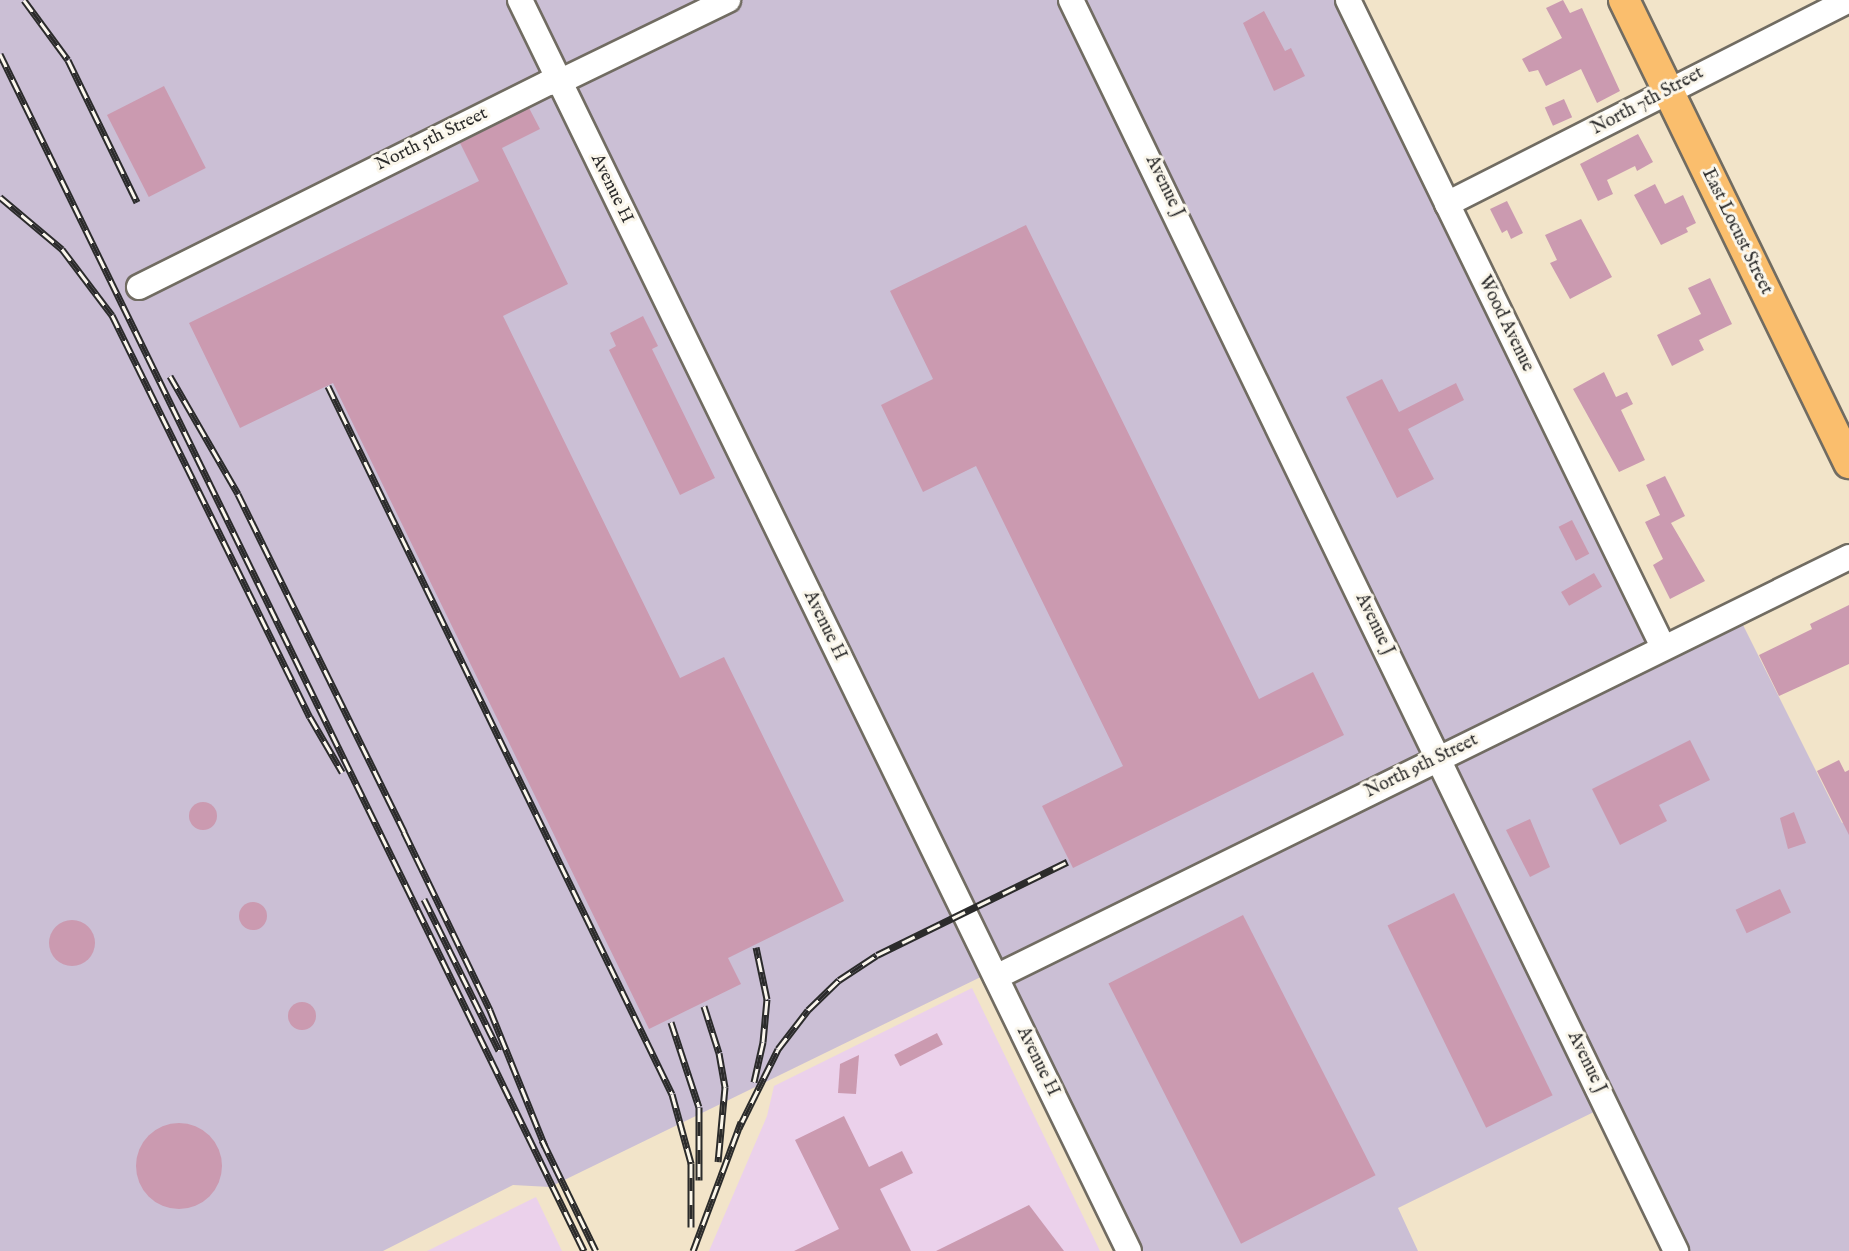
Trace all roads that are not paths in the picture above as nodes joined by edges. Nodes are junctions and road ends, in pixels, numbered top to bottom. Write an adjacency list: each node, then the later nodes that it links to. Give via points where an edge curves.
1 (520, 0): 7 (street, Avenue H)
2 (728, 0): 7 (street, North 5th Street)
3 (1071, 0): 14 (street, Avenue J)
4 (1347, 0): 9 (street, Wood Avenue)
5 (1624, 0): 8 (main road, East Locust Street)
6 (1849, 0): 8 (street, North 7th Street)
7 (559, 82): 10 (street, North 5th Street, via 548,83); 15 (street, Avenue H)
8 (1669, 92): 9 (street, North 7th Street); 11 (main road, East Locust Street)
9 (1447, 204): 13 (street, Wood Avenue)
10 (139, 287)
11 (1849, 463)
12 (1849, 557): 13 (street, North 9th Street)
13 (1663, 647): 14 (street, North 9th Street)
14 (1438, 759): 15 (street, North 9th Street); 17 (street, Avenue J)
15 (996, 977): 16 (street, Avenue H)
16 (1129, 1251)
17 (1676, 1251)

